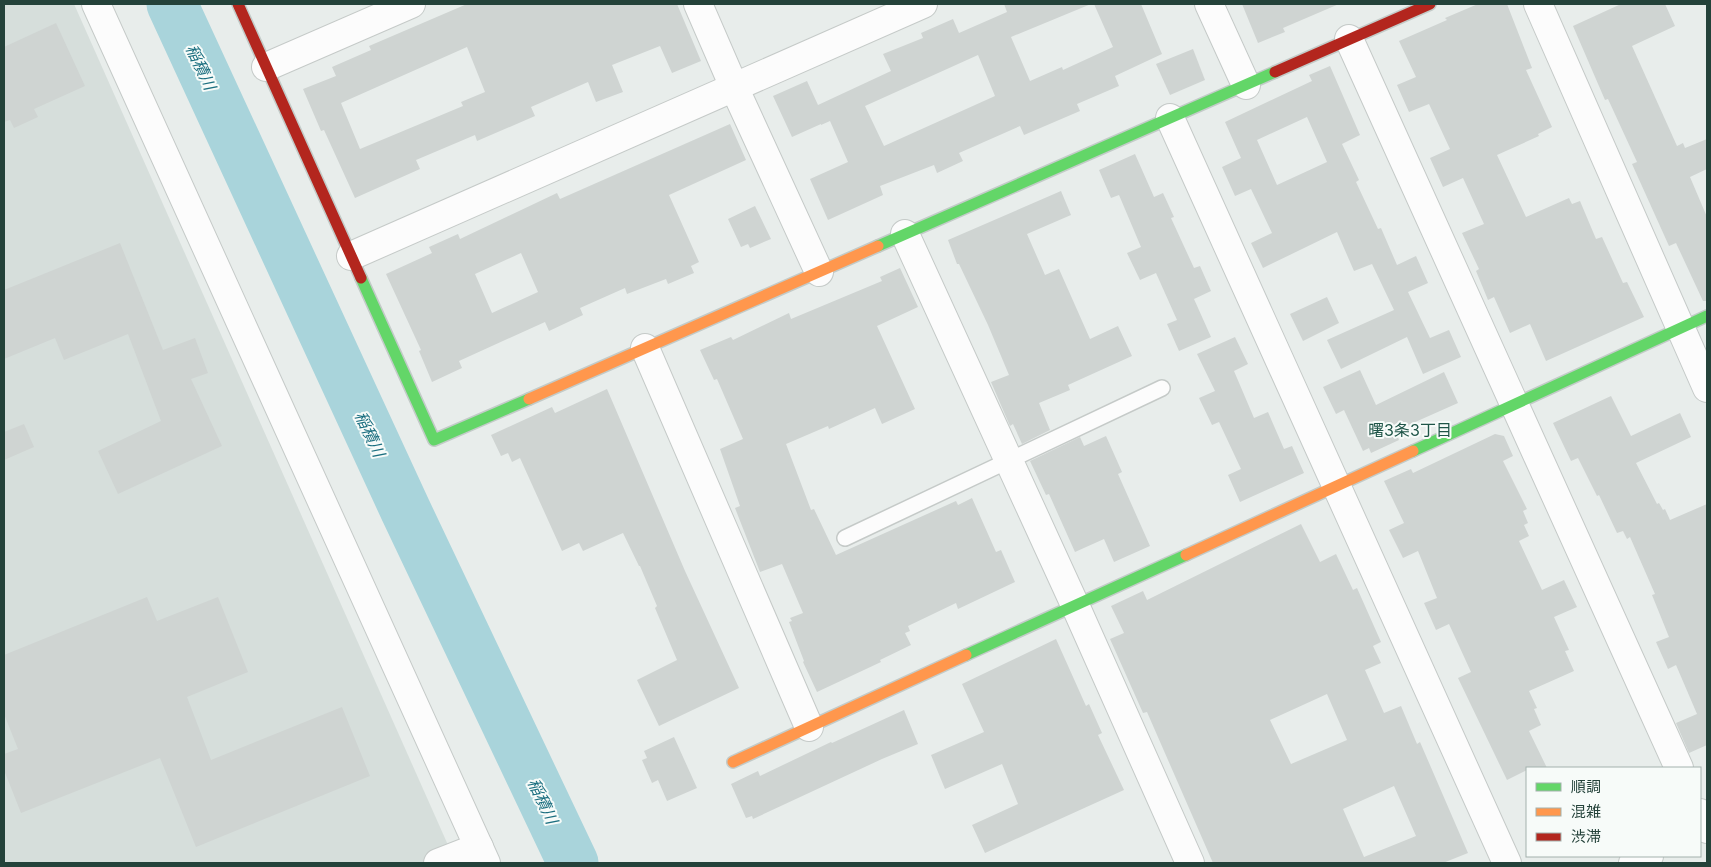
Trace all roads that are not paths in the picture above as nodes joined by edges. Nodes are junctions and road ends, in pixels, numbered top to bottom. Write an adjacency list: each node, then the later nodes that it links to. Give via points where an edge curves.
1 (96, 4): 32 (street)
2 (238, 4): 10 (street)
3 (411, 4): 10 (street)
4 (698, 4): 12 (street)
5 (923, 4): 12 (street)
6 (1209, 4): 11 (street)
7 (1430, 4): 9 (street)
8 (1538, 4): 18 (street)
9 (1349, 39): 11 (street); 22 (street)
10 (266, 67): 15 (street)
11 (1246, 85): 13 (street)
12 (734, 87): 15 (street); 16 (street)
13 (1170, 118): 14 (street); 24 (street)
14 (905, 234): 16 (street); 23 (street)
15 (351, 256): 19 (street, via 434,440)
16 (819, 272): 19 (street)
17 (1707, 316): 18 (street)
18 (1681, 328): 21 (street); 22 (street)
19 (645, 348): 27 (street)
20 (1162, 388): 23 (lane)
21 (1707, 388)
22 (1514, 404): 24 (street); 29 (street)
23 (1008, 459): 25 (lane); 26 (street)
24 (1337, 485): 26 (street); 36 (street)
25 (845, 538)
26 (1076, 605): 27 (street); 35 (street)
27 (809, 727): 28 (street)
28 (733, 762)
29 (1680, 767)
30 (1701, 815): 31 (street)
31 (1707, 829)
32 (483, 855): 34 (street)
33 (1647, 857): 37 (street)
34 (438, 863)
35 (1190, 863)
36 (1507, 863)
37 (1633, 863)

